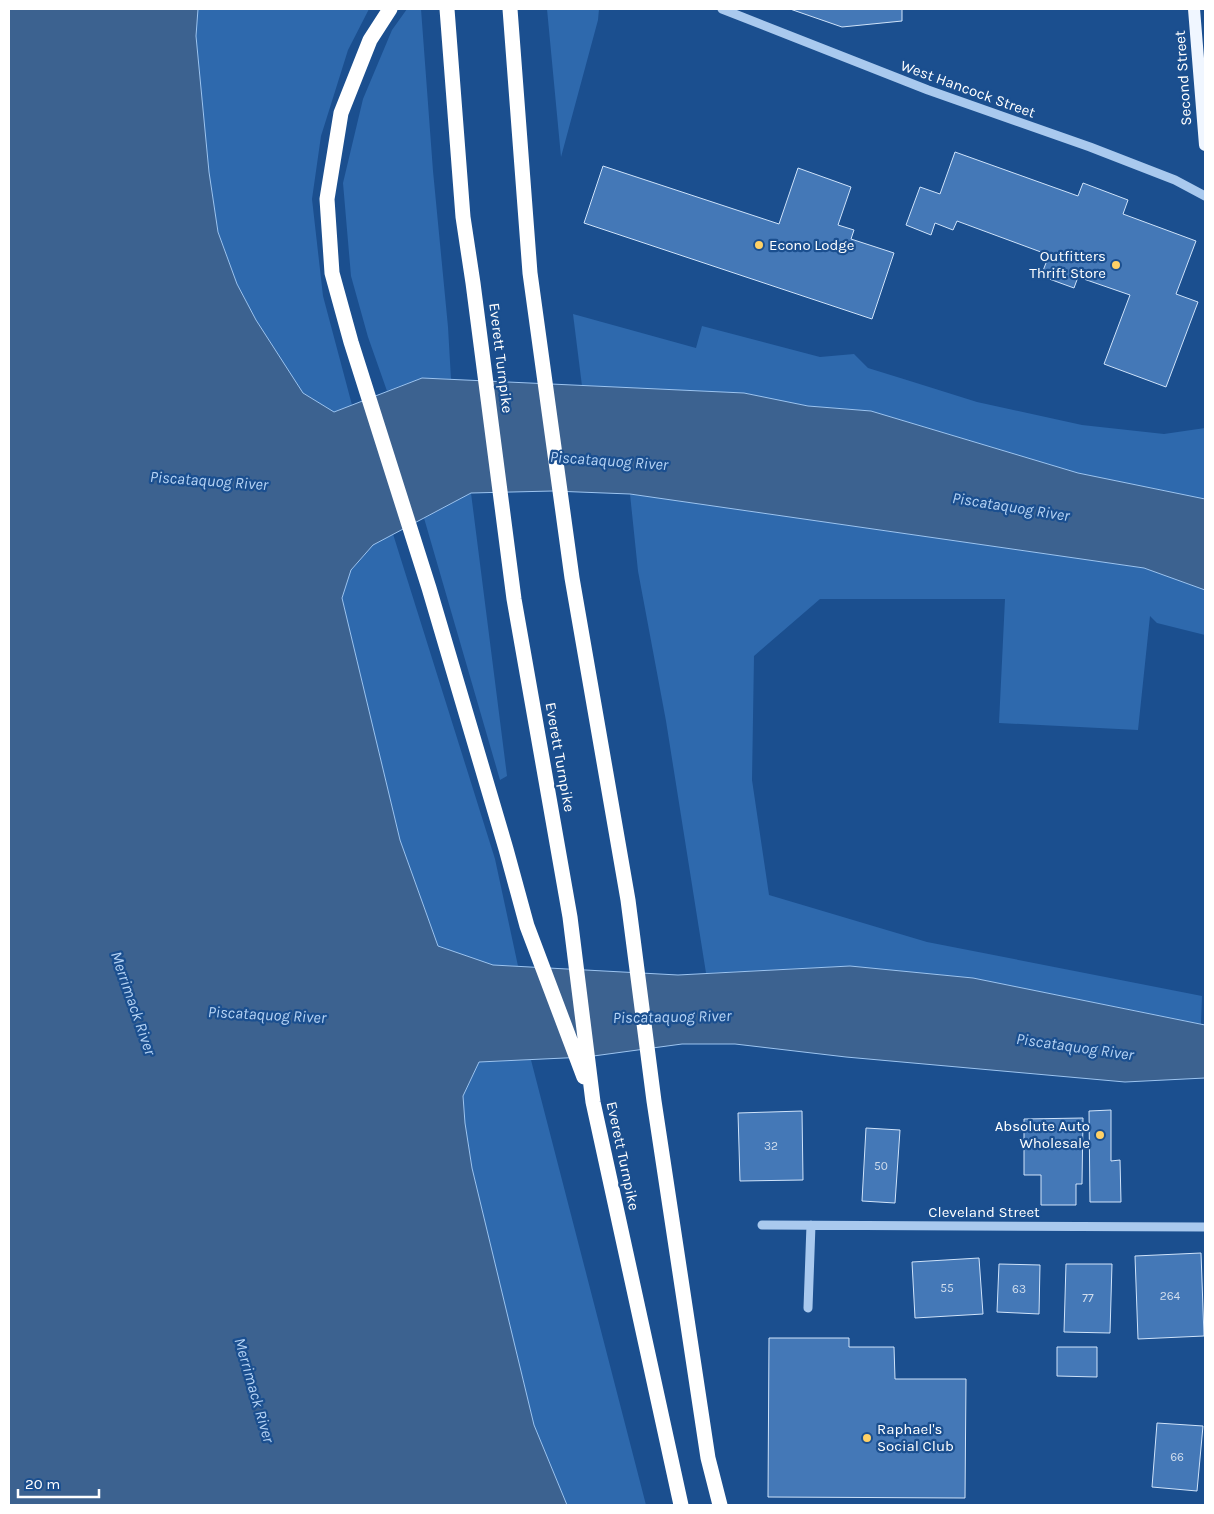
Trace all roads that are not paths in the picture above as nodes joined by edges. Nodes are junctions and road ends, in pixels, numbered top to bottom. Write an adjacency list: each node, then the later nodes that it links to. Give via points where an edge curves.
1 (390, 9): 8 (highway, via 370,40 341,113 327,199 332,273 429,588 527,926)
2 (447, 9): 8 (highway, Everett Turnpike, via 463,217 514,599 570,917)
3 (510, 9): 14 (highway, via 530,273 572,578 628,900 654,1101 708,1458)
4 (722, 9): 7 (street, West Hancock Street, via 928,90 1090,147 1175,180)
5 (1194, 9): 6 (main road, Second Street)
6 (1205, 145)
7 (1205, 196)
8 (593, 1102): 13 (highway, Everett Turnpike)
9 (762, 1225): 10 (street, Cleveland Street)
10 (811, 1225): 11 (street, Cleveland Street); 12 (street)
11 (1205, 1227)
12 (808, 1308)
13 (681, 1505)
14 (720, 1505)

